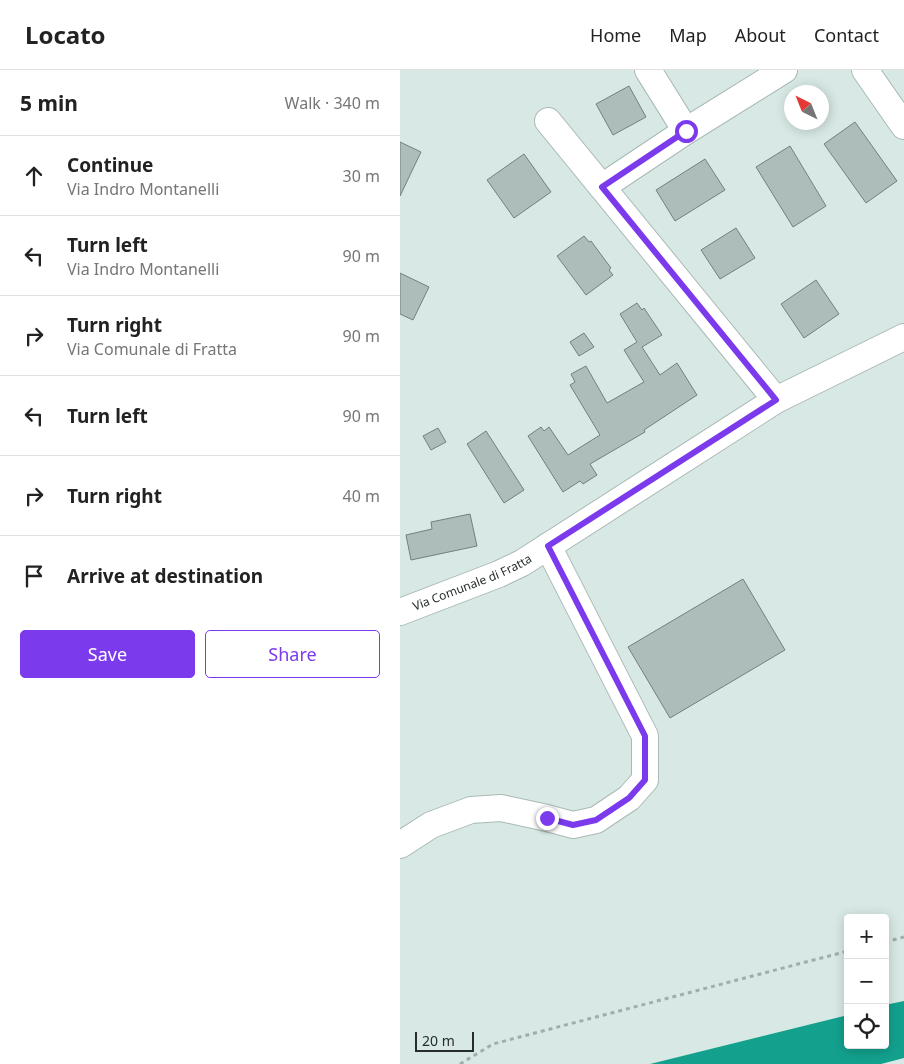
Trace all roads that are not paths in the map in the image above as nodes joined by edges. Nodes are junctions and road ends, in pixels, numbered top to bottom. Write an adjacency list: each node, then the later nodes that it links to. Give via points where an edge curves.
1 (648, 70): 6 (street)
2 (784, 70): 6 (street)
3 (866, 70): 5 (street)
4 (548, 121): 7 (street)
5 (904, 126)
6 (686, 131): 7 (street)
7 (602, 187): 9 (street)
8 (904, 337): 9 (street, Via Comunale di Fratta)
9 (776, 400): 10 (street, Via Comunale di Fratta)
10 (548, 546): 11 (street, Via Comunale di Fratta, via 499,574); 12 (street, via 645,736 645,780 629,798 596,820 573,825 501,808 471,810 431,825)
11 (400, 612)
12 (400, 845)

